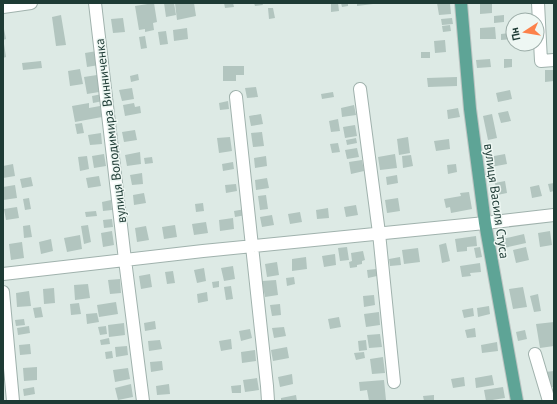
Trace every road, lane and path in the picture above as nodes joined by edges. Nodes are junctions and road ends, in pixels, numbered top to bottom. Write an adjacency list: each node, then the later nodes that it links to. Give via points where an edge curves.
1 (31, 3): 5 (street)
2 (95, 3): 13 (street, вулиця Володимира Винниченка)
3 (461, 3): 10 (main road, вулиця Василя Стуса, via 470,109)
4 (538, 3): 6 (street, via 541,61)
5 (3, 7)
6 (554, 60)
7 (360, 89): 11 (street)
8 (236, 97): 12 (street)
9 (554, 215): 10 (street)
10 (486, 223): 11 (street); 21 (main road, вулиця Василя Стуса)
11 (379, 233): 12 (street); 17 (street)
12 (252, 246): 13 (street); 20 (street)
13 (125, 260): 14 (street); 19 (street, вулиця Володимира Винниченка)
14 (3, 274)
15 (3, 292): 18 (street)
16 (536, 354): 22 (street)
17 (394, 382)
18 (13, 401)
19 (143, 401)
20 (268, 401)
21 (517, 401)
22 (548, 401)

